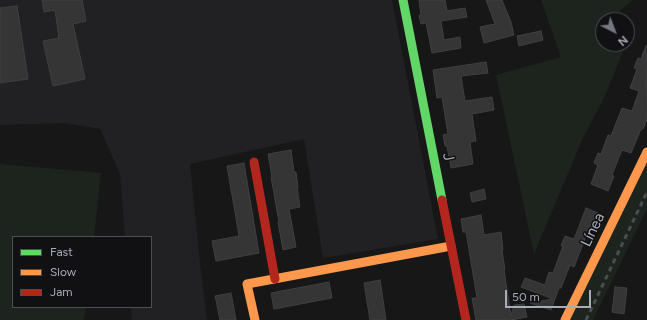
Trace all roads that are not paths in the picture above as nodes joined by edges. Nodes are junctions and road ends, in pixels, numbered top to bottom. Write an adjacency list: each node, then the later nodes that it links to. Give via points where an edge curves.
1 (403, 0): 4 (street, J)
2 (647, 152): 8 (street, Línea)
3 (254, 162): 5 (street)
4 (451, 246): 5 (street); 7 (street, J)
5 (275, 279): 6 (street, via 248,284)
6 (255, 320)
7 (466, 320)
8 (565, 320)

